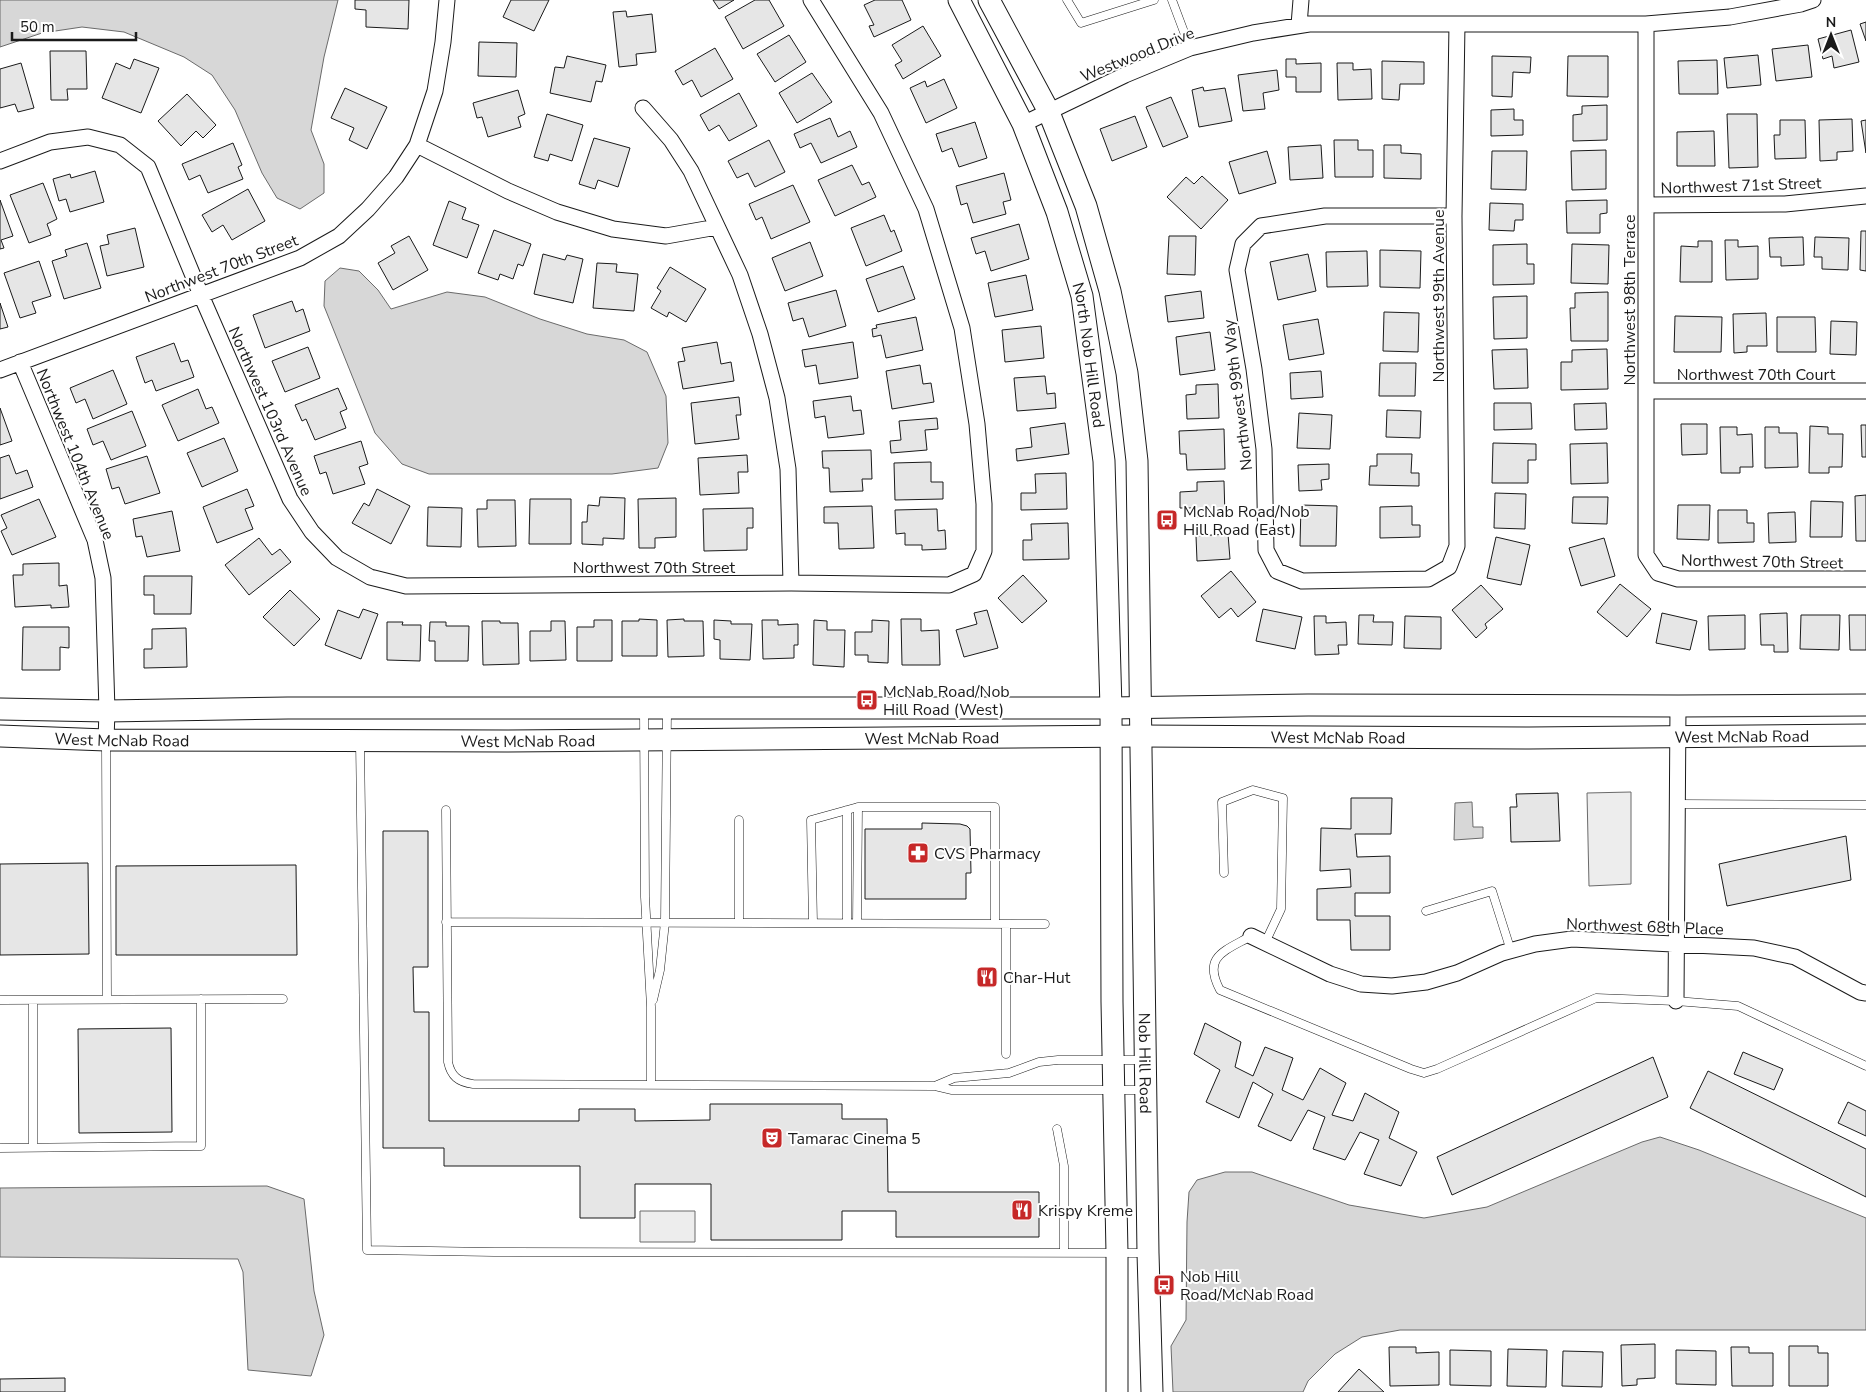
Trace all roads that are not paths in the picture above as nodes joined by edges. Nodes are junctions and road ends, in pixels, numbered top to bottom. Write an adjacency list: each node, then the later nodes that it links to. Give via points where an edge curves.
1 (446, 0): 17 (street, Northwest 70th Street, via 435,91)
2 (812, 0): 32 (street, Northwest 70th Street, via 881,113 926,209 962,328 977,424 984,504 984,550 974,574 949,585)
3 (959, 0): 16 (main road, North Nob Hill Road)
4 (989, 0): 15 (main road, North Nob Hill Road)
5 (1066, 0): 6 (lane, via 1082,23)
6 (1154, 0)
7 (1172, 0): 13 (lane)
8 (1301, 0): 12 (street)
9 (1813, 0): 11 (street, Westwood Drive, via 1730,17)
10 (1457, 24): 11 (street, Westwood Drive); 12 (street, Westwood Drive); 21 (street, Northwest 99th Avenue)
11 (1646, 24): 20 (street, Northwest 98th Terrace)
12 (1299, 25): 13 (street, Westwood Drive)
13 (1190, 48): 15 (street, Westwood Drive)
14 (643, 108): 22 (street, via 691,171)
15 (1048, 110): 16 (street, Westwood Drive); 35 (main road, North Nob Hill Road, via 1086,206 1110,291 1127,373 1136,461)
16 (1023, 124): 36 (main road, North Nob Hill Road, via 1057,212 1082,296 1104,461)
17 (417, 145): 22 (street, via 508,191 557,212 613,229 666,236); 23 (street, Northwest 70th Street, via 368,209 339,236 300,258)
18 (0, 161): 23 (street, via 50,142 88,137 120,145 148,167)
19 (1866, 196): 20 (street, Northwest 71st Street, via 1785,204)
20 (1646, 205): 26 (street, Northwest 98th Terrace)
21 (1454, 216): 29 (street, Northwest 99th Avenue, via 1457,546 1449,568 1428,579 1302,581); 29 (street, Northwest 99th Way, via 1325,216 1261,226 1243,244 1237,270 1264,449 1266,550)
22 (717, 227): 32 (street, via 740,275 777,398 788,469)
23 (201, 295): 24 (street, Northwest 70th Street); 28 (street, Northwest 103rd Avenue, via 290,499 312,532)
24 (20, 362): 25 (street, Northwest 70th Street); 40 (street, Northwest 104th Avenue, via 95,540 103,578)
25 (0, 370)
26 (1646, 391): 27 (street, Northwest 70th Court); 30 (street, Northwest 98th Terrace, via 1646,556)
27 (1866, 391)
28 (337, 558): 32 (street, Northwest 70th Street, via 370,577 406,586)
29 (1277, 571)
30 (1658, 573): 31 (street, Northwest 70th Street, via 1678,579)
31 (1866, 579)
32 (792, 583)
33 (1866, 705): 34 (main road, West McNab Road)
34 (1678, 706): 35 (main road, West McNab Road, via 1308,704); 44 (street)
35 (1140, 707): 36 (main road, West McNab Road); 43 (main road, North Nob Hill Road)
36 (1111, 708): 39 (main road, West McNab Road); 42 (main road, North Nob Hill Road)
37 (0, 709): 40 (main road, West McNab Road)
38 (644, 709): 39 (main road, West McNab Road); 40 (main road, West McNab Road); 48 (lane)
39 (667, 709): 49 (lane)
40 (107, 711): 46 (street, Northwest 104th Avenue)
41 (0, 736): 46 (main road, West McNab Road)
42 (1111, 736): 43 (main road, West McNab Road); 49 (main road, West McNab Road); 81 (main road, Nob Hill Road)
43 (1141, 736): 44 (main road, West McNab Road); 82 (main road, Nob Hill Road)
44 (1678, 736): 45 (main road, West McNab Road); 50 (street)
45 (1866, 736)
46 (106, 740): 47 (main road, West McNab Road); 77 (lane)
47 (360, 740): 48 (main road, West McNab Road); 91 (lane, via 367,1250)
48 (644, 740): 49 (main road, West McNab Road); 60 (lane)
49 (667, 740): 59 (lane)
50 (1677, 804): 51 (lane); 70 (street)
51 (1866, 805)
52 (858, 807): 54 (lane); 64 (lane); 65 (lane, via 995,807)
53 (446, 810): 58 (lane)
54 (847, 810): 62 (lane, via 811,820); 63 (lane)
55 (739, 820): 61 (lane)
56 (1224, 873): 69 (lane, via 1222,802 1253,790 1283,798 1281,909)
57 (1426, 911): 71 (lane, via 1492,891)
58 (446, 922): 60 (lane); 84 (lane, via 448,1062 455,1078 473,1084)
59 (665, 922): 60 (lane); 61 (lane); 79 (lane, via 660,970)
60 (646, 923): 79 (lane)
61 (739, 923): 62 (lane)
62 (813, 923): 63 (lane)
63 (847, 923): 64 (lane)
64 (857, 923): 65 (lane)
65 (995, 924): 66 (lane)
66 (1006, 924): 67 (lane); 80 (lane)
67 (1045, 924)
68 (1251, 936): 69 (street, Northwest 68th Place); 78 (lane, via 1220,953 1212,966 1220,990 1424,1073 1596,998)
69 (1265, 943): 71 (street, Northwest 68th Place, via 1330,974 1361,984 1392,986 1426,982 1457,973)
70 (1677, 943): 71 (street, Northwest 68th Place, via 1572,939); 72 (street, Northwest 68th Place, via 1754,948 1795,957); 78 (street)
71 (1511, 951)
72 (1866, 993)
73 (201, 999): 74 (lane); 77 (lane); 89 (lane, via 201,1146)
74 (283, 999)
75 (0, 1000): 76 (lane)
76 (33, 1000): 77 (lane); 89 (lane)
77 (107, 1000)
78 (1676, 1001): 83 (lane, via 1738,1006)
79 (651, 1007): 84 (lane)
80 (1006, 1054)
81 (1113, 1060): 82 (lane); 85 (lane, via 1038,1062 1009,1073 954,1078); 86 (main road, Nob Hill Road)
82 (1145, 1060): 87 (main road, Nob Hill Road)
83 (1866, 1066)
84 (651, 1085): 85 (lane)
85 (935, 1086): 86 (lane, via 952,1090)
86 (1114, 1090): 87 (lane); 92 (main road, Nob Hill Road)
87 (1146, 1090): 93 (main road, Nob Hill Road)
88 (1057, 1129): 91 (lane, via 1064,1166)
89 (33, 1147): 90 (lane)
90 (0, 1148)
91 (1064, 1253): 92 (lane)
92 (1117, 1253): 93 (lane); 94 (main road, Nob Hill Road)
93 (1148, 1253): 95 (main road, Nob Hill Road)
94 (1117, 1392)
95 (1152, 1392)

